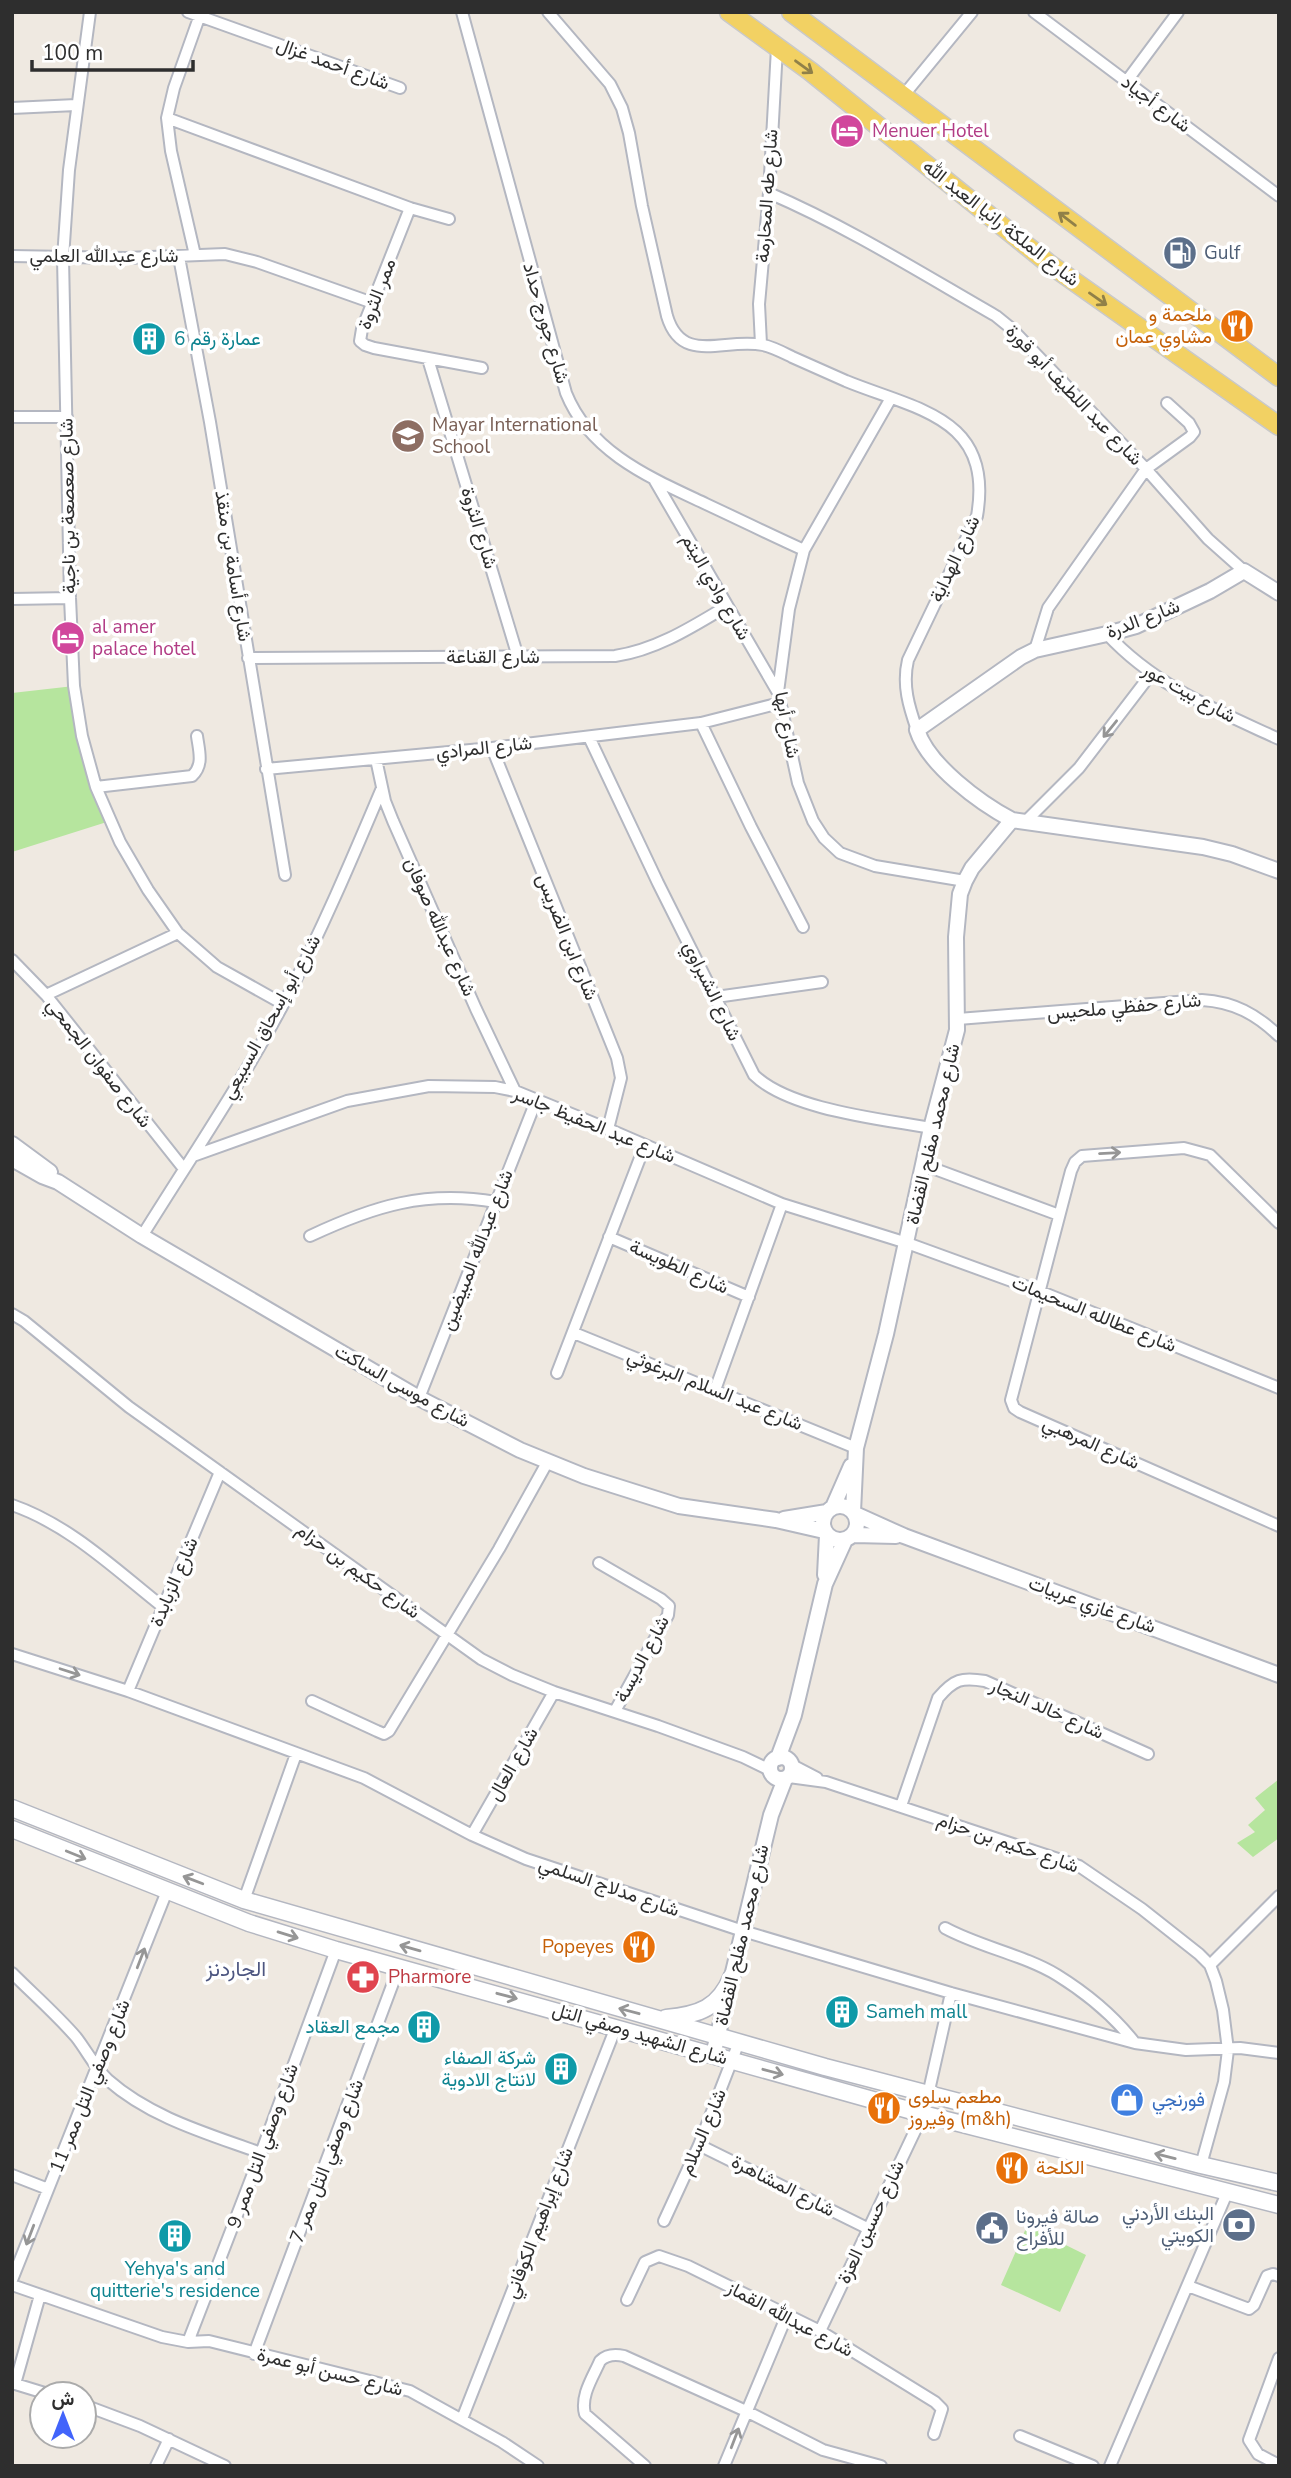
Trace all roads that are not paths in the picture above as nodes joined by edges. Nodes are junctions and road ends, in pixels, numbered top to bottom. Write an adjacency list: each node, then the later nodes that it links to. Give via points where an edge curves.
1 (90, 12): 15 (street, شارع صعصعة بن ناجية)
2 (188, 12): 10 (street, شارع أحمد غزال)
3 (462, 12): 37 (street, شارع جورج حداد, via 572,409 588,432)
4 (548, 12): 27 (street, شارع الهداية, via 610,84 622,108 671,330 687,344)
5 (729, 12): 11 (main road, شارع الملكة رانيا العبد الله)
6 (791, 12): 14 (main road)
7 (972, 12): 14 (street)
8 (1034, 12): 12 (street, شارع أجياد)
9 (1178, 12): 12 (street)
10 (201, 14): 13 (street, شارع أحمد غزال); 17 (street)
11 (777, 48): 18 (street, شارع طه المحارمة); 35 (main road, شارع الملكة رانيا العبد الله, one-way to 35, via 1048,263)
12 (1126, 82): 19 (street, شارع أجياد)
13 (400, 88)
14 (903, 96): 30 (main road, one-way to 14)
15 (76, 105): 16 (street); 25 (street, شارع صعصعة بن ناجية)
16 (12, 108)
17 (167, 118): 20 (street); 22 (street)
18 (769, 193): 27 (street, شارع طه المحارمة, via 759,304); 36 (street, شارع عبد اللطيف أبو قورة, via 885,251 996,316 1025,340)
19 (1279, 196)
20 (410, 208): 21 (street); 26 (street, ممر الثروة)
21 (449, 219)
22 (195, 255): 24 (street, شارع عبدالله العلمي); 26 (street, شارع عبدالله العلمي, via 243,258)
23 (12, 256): 25 (street, شارع عبدالله العلمي)
24 (180, 257): 25 (street, شارع عبدالله العلمي); 47 (street, شارع أسامة بن منقذ)
25 (63, 258): 34 (street, شارع صعصعة بن ناجية)
26 (373, 303): 28 (street, ممر الثروة, via 360,341)
27 (761, 344): 31 (street, شارع الهداية)
28 (428, 359): 29 (street, ممر الثروة); 46 (street, شارع الثروة)
29 (482, 368)
30 (1279, 377)
31 (891, 398): 38 (street, شارع أبها); 51 (street, شارع الهداية, via 945,423 967,443 981,476 971,534 908,660 906,688)
32 (1167, 403): 36 (street, via 1194,432)
33 (12, 417): 34 (street)
34 (67, 417): 41 (street, شارع صعصعة بن ناجية)
35 (1279, 426)
36 (1146, 469): 39 (street, شارع عبد اللطيف أبو قورة, via 1208,540); 45 (street, via 1048,608)
37 (655, 481): 38 (street, شارع جورج حداد); 43 (street, شارع وادي اليتم)
38 (804, 550): 49 (street, شارع أبها, via 789,610)
39 (1244, 571): 40 (street, شارع عبد اللطيف أبو قورة); 44 (street, شارع الدرة, via 1177,607)
40 (1279, 593)
41 (70, 598): 42 (street); 58 (street, شارع صعصعة بن ناجية, via 74,686)
42 (12, 599)
43 (727, 606): 46 (street, شارع القناعة, via 670,638 631,653); 49 (street, شارع وادي اليتم)
44 (1107, 635): 45 (street, شارع الدرة); 48 (street, شارع بيت عور)
45 (1035, 650): 51 (street, شارع الدرة)
46 (518, 657): 47 (street, شارع القناعة)
47 (248, 658): 57 (street, شارع أسامة بن منقذ)
48 (1151, 674): 54 (street, شارع بيت عور, via 1192,699); 60 (street, one-way to 60, via 1079,768)
49 (779, 698): 50 (street, شارع المرادي); 63 (street, شارع أبها, via 798,783 824,838 840,853 876,866)
50 (701, 723): 53 (street, شارع المرادي); 64 (street)
51 (917, 730): 60 (street, شارع الهداية, via 922,745 943,770 994,810)
52 (197, 736): 58 (street, via 200,763 192,776)
53 (589, 737): 55 (street, شارع المرادي); 69 (street, شارع الشبراوي)
54 (1279, 739)
55 (492, 748): 56 (street, شارع المرادي); 76 (street, شارع ابن الضريس, via 617,1058 621,1077)
56 (376, 760): 57 (street, شارع المرادي); 59 (street, شارع عبدالله صوفان)
57 (266, 769): 62 (street, شارع أسامة بن منقذ)
58 (96, 787): 65 (street, شارع صعصعة بن ناجية, via 120,842)
59 (382, 788): 70 (street, شارع أبو إسحاق السبيعي); 73 (street, شارع عبدالله صوفان)
60 (1018, 821): 61 (street, شارع الهداية, via 1203,847); 63 (street, شارع محمد مفلح القضاة)
61 (1279, 871)
62 (285, 875)
63 (965, 881): 71 (street, شارع محمد مفلح القضاة, via 957,915)
64 (803, 927)
65 (178, 933): 68 (street); 70 (street, شارع صعصعة بن ناجية, via 217,967)
66 (12, 960): 68 (street, شارع صفوان الجمحي)
67 (822, 982): 69 (street)
68 (46, 995): 82 (street, شارع صفوان الجمحي)
69 (716, 997): 75 (street, شارع الشبراوي, via 754,1075 774,1091 840,1111)
70 (284, 1004): 79 (street, شارع أبو إسحاق السبيعي)
71 (958, 1019): 72 (street, شارع حفظي ملحيس, via 1209,1000 1243,1009); 75 (street, شارع محمد مفلح القضاة)
72 (1279, 1037)
73 (515, 1091): 74 (street, شارع عبد الحفيظ جاسر); 79 (street, شارع عبد الحفيظ جاسر, via 470,1086 398,1090 347,1101)
74 (536, 1101): 76 (street, شارع عبد الحفيظ جاسر); 84 (street, شارع عبدالله المبيضين)
75 (932, 1128): 81 (street, شارع محمد مفلح القضاة)
76 (608, 1129): 78 (street, شارع عبد الحفيظ جاسر)
77 (12, 1144): 83 (street, شارع موسى الساكت, via 49,1170)
78 (645, 1145): 85 (street, شارع عبد الحفيظ جاسر); 90 (street)
79 (193, 1156): 82 (street, شارع أبو إسحاق السبيعي)
80 (16, 1164): 83 (street, شارع موسى الساكت)
81 (924, 1165): 86 (street); 91 (street, شارع محمد مفلح القضاة)
82 (184, 1169): 88 (street, شارع أبو إسحاق السبيعي)
83 (58, 1182): 88 (street, شارع موسى الساكت)
84 (496, 1202): 89 (street, via 461,1196 410,1201 348,1218); 99 (street, شارع عبدالله المبيضين)
85 (782, 1204): 91 (street, شارع عبد الحفيظ جاسر); 93 (street)
86 (1059, 1215): 87 (street, one-way to 87, via 1071,1171 1082,1156 1184,1148 1210,1155); 92 (street)
87 (1279, 1223)
88 (142, 1236): 99 (street, شارع موسى الساكت)
89 (310, 1236)
90 (609, 1237): 93 (street, شارع الطويسة); 95 (street)
91 (907, 1243): 92 (street, شارع عطالله السحيمات); 100 (street, شارع محمد مفلح القضاة)
92 (1039, 1292): 97 (street, شارع عطالله السحيمات); 107 (street, شارع المرهبي, via 1012,1392 1014,1408)
93 (748, 1297): 98 (street)
94 (12, 1314): 102 (street, شارع حكيم بن حزام)
95 (574, 1333): 96 (street); 98 (street, شارع عبد السلام البرغوثي)
96 (557, 1373)
97 (1279, 1388)
98 (715, 1390): 100 (street, شارع عبد السلام البرغوثي)
99 (419, 1398): 101 (street, شارع موسى الساكت)
100 (855, 1453): 104 (street, شارع محمد مفلح القضاة); 105 (street, شارع محمد مفلح القضاة)
101 (548, 1461): 106 (street, شارع موسى الساكت, via 679,1506); 114 (street)
102 (220, 1472): 113 (street, شارع الزبابدة); 114 (street, شارع حكيم بن حزام)
103 (12, 1505): 113 (street, via 58,1526)
104 (830, 1510): 105 (street, via 845,1507); 106 (street, شارع موسى الساكت); 108 (street, via 823,1521)
105 (854, 1513): 109 (street, شارع غازي عربيات); 110 (street, via 858,1526)
106 (776, 1520): 108 (street, شارع موسى الساكت)
107 (1279, 1526)
108 (825, 1533): 110 (street, via 835,1540); 112 (street, شارع محمد مفلح القضاة)
109 (904, 1536): 110 (street, شارع غازي عربيات); 116 (street, شارع غازي عربيات)
110 (849, 1537): 112 (street, شارع محمد مفلح القضاة)
111 (599, 1563): 120 (street, شارع الديسة, via 669,1606)
112 (825, 1584): 123 (street, شارع محمد مفلح القضاة)
113 (163, 1607): 117 (street, شارع الزبابدة)
114 (447, 1635): 118 (street, شارع حكيم بن حزام, via 481,1659); 119 (street, via 384,1734)
115 (12, 1654): 117 (street, شارع مدلاج السلمي, one-way to 117)
116 (1279, 1675)
117 (128, 1691): 121 (street, شارع مدلاج السلمي)
118 (554, 1692): 120 (street, شارع حكيم بن حزام); 127 (street, شارع العال)
119 (312, 1701)
120 (615, 1711): 123 (street, شارع حكيم بن حزام)
121 (296, 1754): 127 (street, شارع مدلاج السلمي, via 375,1783); 130 (street)
122 (1149, 1754): 124 (street, شارع خالد النجار, via 985,1681 967,1678 949,1685 938,1698)
123 (782, 1768): 124 (street, شارع حكيم بن حزام); 132 (street, شارع محمد مفلح القضاة)
124 (901, 1806): 134 (street, شارع حكيم بن حزام, via 1079,1866 1142,1909)
125 (12, 1808): 130 (main road, شارع الشهيد وصفي التل, one-way to 125)
126 (12, 1829): 128 (main road, شارع الشهيد وصفي التل, one-way to 128)
127 (472, 1835): 132 (street, شارع مدلاج السلمي, via 526,1859)
128 (167, 1891): 133 (main road, شارع الشهيد وصفي التل, one-way to 133, via 248,1923); 148 (street, شارع وصفي التل ممر 11, one-way to 128)
129 (1279, 1896): 134 (street)
130 (244, 1900): 139 (main road, شارع الشهيد وصفي التل, one-way to 130)
131 (945, 1928): 143 (street, via 1056,1975 1116,2020)
132 (743, 1931): 137 (street, شارع محمد مفلح القضاة); 138 (street, شارع مدلاج السلمي)
133 (336, 1950): 135 (main road, شارع الشهيد وصفي التل); 152 (street, شارع وصفي التل ممر 9)
134 (1210, 1965): 144 (street)
135 (399, 1967): 140 (main road, شارع الشهيد وصفي التل, one-way to 140); 169 (street, شارع وصفي التل ممر 7)
136 (12, 1973): 148 (street, via 74,2035)
137 (732, 1976): 139 (main road, via 727,1990 710,2007 692,2015); 141 (street, شارع محمد مفلح القضاة)
138 (951, 1993): 143 (street, شارع مدلاج السلمي); 149 (street)
139 (657, 2018): 141 (main road, شارع الشهيد وصفي التل)
140 (616, 2027): 146 (main road, شارع الشهيد وصفي التل); 174 (street, شارع إبراهيم الكوفاني)
141 (718, 2036): 142 (main road, شارع الشهيد وصفي التل); 146 (street, شارع محمد مفلح القضاة)
142 (739, 2042): 147 (street, شارع السلام); 149 (main road, شارع الشهيد وصفي التل)
143 (1135, 2043): 144 (street, شارع مدلاج السلمي, via 1186,2050)
144 (1228, 2049): 145 (street, شارع مدلاج السلمي); 153 (street, via 1224,2082)
145 (1279, 2053)
146 (713, 2055): 147 (main road, شارع الشهيد وصفي التل)
147 (732, 2061): 150 (main road, شارع الشهيد وصفي التل, one-way to 150); 151 (street, شارع السلام)
148 (97, 2067): 152 (street, via 143,2105); 156 (street, شارع وصفي التل ممر 11)
149 (928, 2095): 153 (main road, شارع الشهيد وصفي التل, one-way to 149)
150 (923, 2114): 157 (main road, شارع الشهيد وصفي التل); 160 (street, شارع حسين العزة)
151 (699, 2144): 159 (street, شارع السلام); 160 (street, شارع المشاهرة)
152 (261, 2153): 168 (street, شارع وصفي التل ممر 9)
153 (1201, 2165): 155 (main road, شارع الشهيد وصفي التل)
154 (12, 2175): 156 (street)
155 (1279, 2183)
156 (48, 2189): 162 (street, شارع وصفي التل ممر 11, one-way to 162)
157 (1227, 2193): 158 (main road, شارع الشهيد وصفي التل); 163 (street)
158 (1279, 2205)
159 (664, 2221)
160 (867, 2228): 167 (street, شارع حسين العزة)
161 (1279, 2276): 163 (street, via 1267,2276 1249,2309)
162 (12, 2283): 164 (street, شارع حسن أبو عمرة)
163 (1188, 2286): 186 (street)
164 (40, 2295): 168 (street, شارع حسن أبو عمرة); 171 (street)
165 (627, 2300): 166 (street, شارع عبدالله القماز, via 645,2262 659,2256)
166 (787, 2315): 167 (street, شارع عبدالله القماز); 173 (street)
167 (820, 2331): 175 (street, شارع عبدالله القماز, via 940,2405)
168 (188, 2342): 169 (street, شارع حسن أبو عمرة, via 209,2341)
169 (254, 2354): 174 (street, شارع حسن أبو عمرة, via 399,2387)
170 (1279, 2358): 178 (street, via 1248,2440 1258,2454)
171 (14, 2383)
172 (98, 2411): 177 (street)
173 (746, 2411): 182 (street, via 612,2354 600,2361 585,2396 585,2414); 183 (street, one-way to 173); 184 (street, via 823,2450)
174 (462, 2419): 181 (street, شارع حسن أبو عمرة)
175 (934, 2434)
176 (1020, 2436): 185 (street)
177 (169, 2439): 179 (street); 180 (street)
178 (1279, 2465)
179 (156, 2466)
180 (225, 2466)
181 (538, 2466)
182 (645, 2466)
183 (724, 2466)
184 (881, 2466)
185 (1093, 2466)
186 (1110, 2466)

